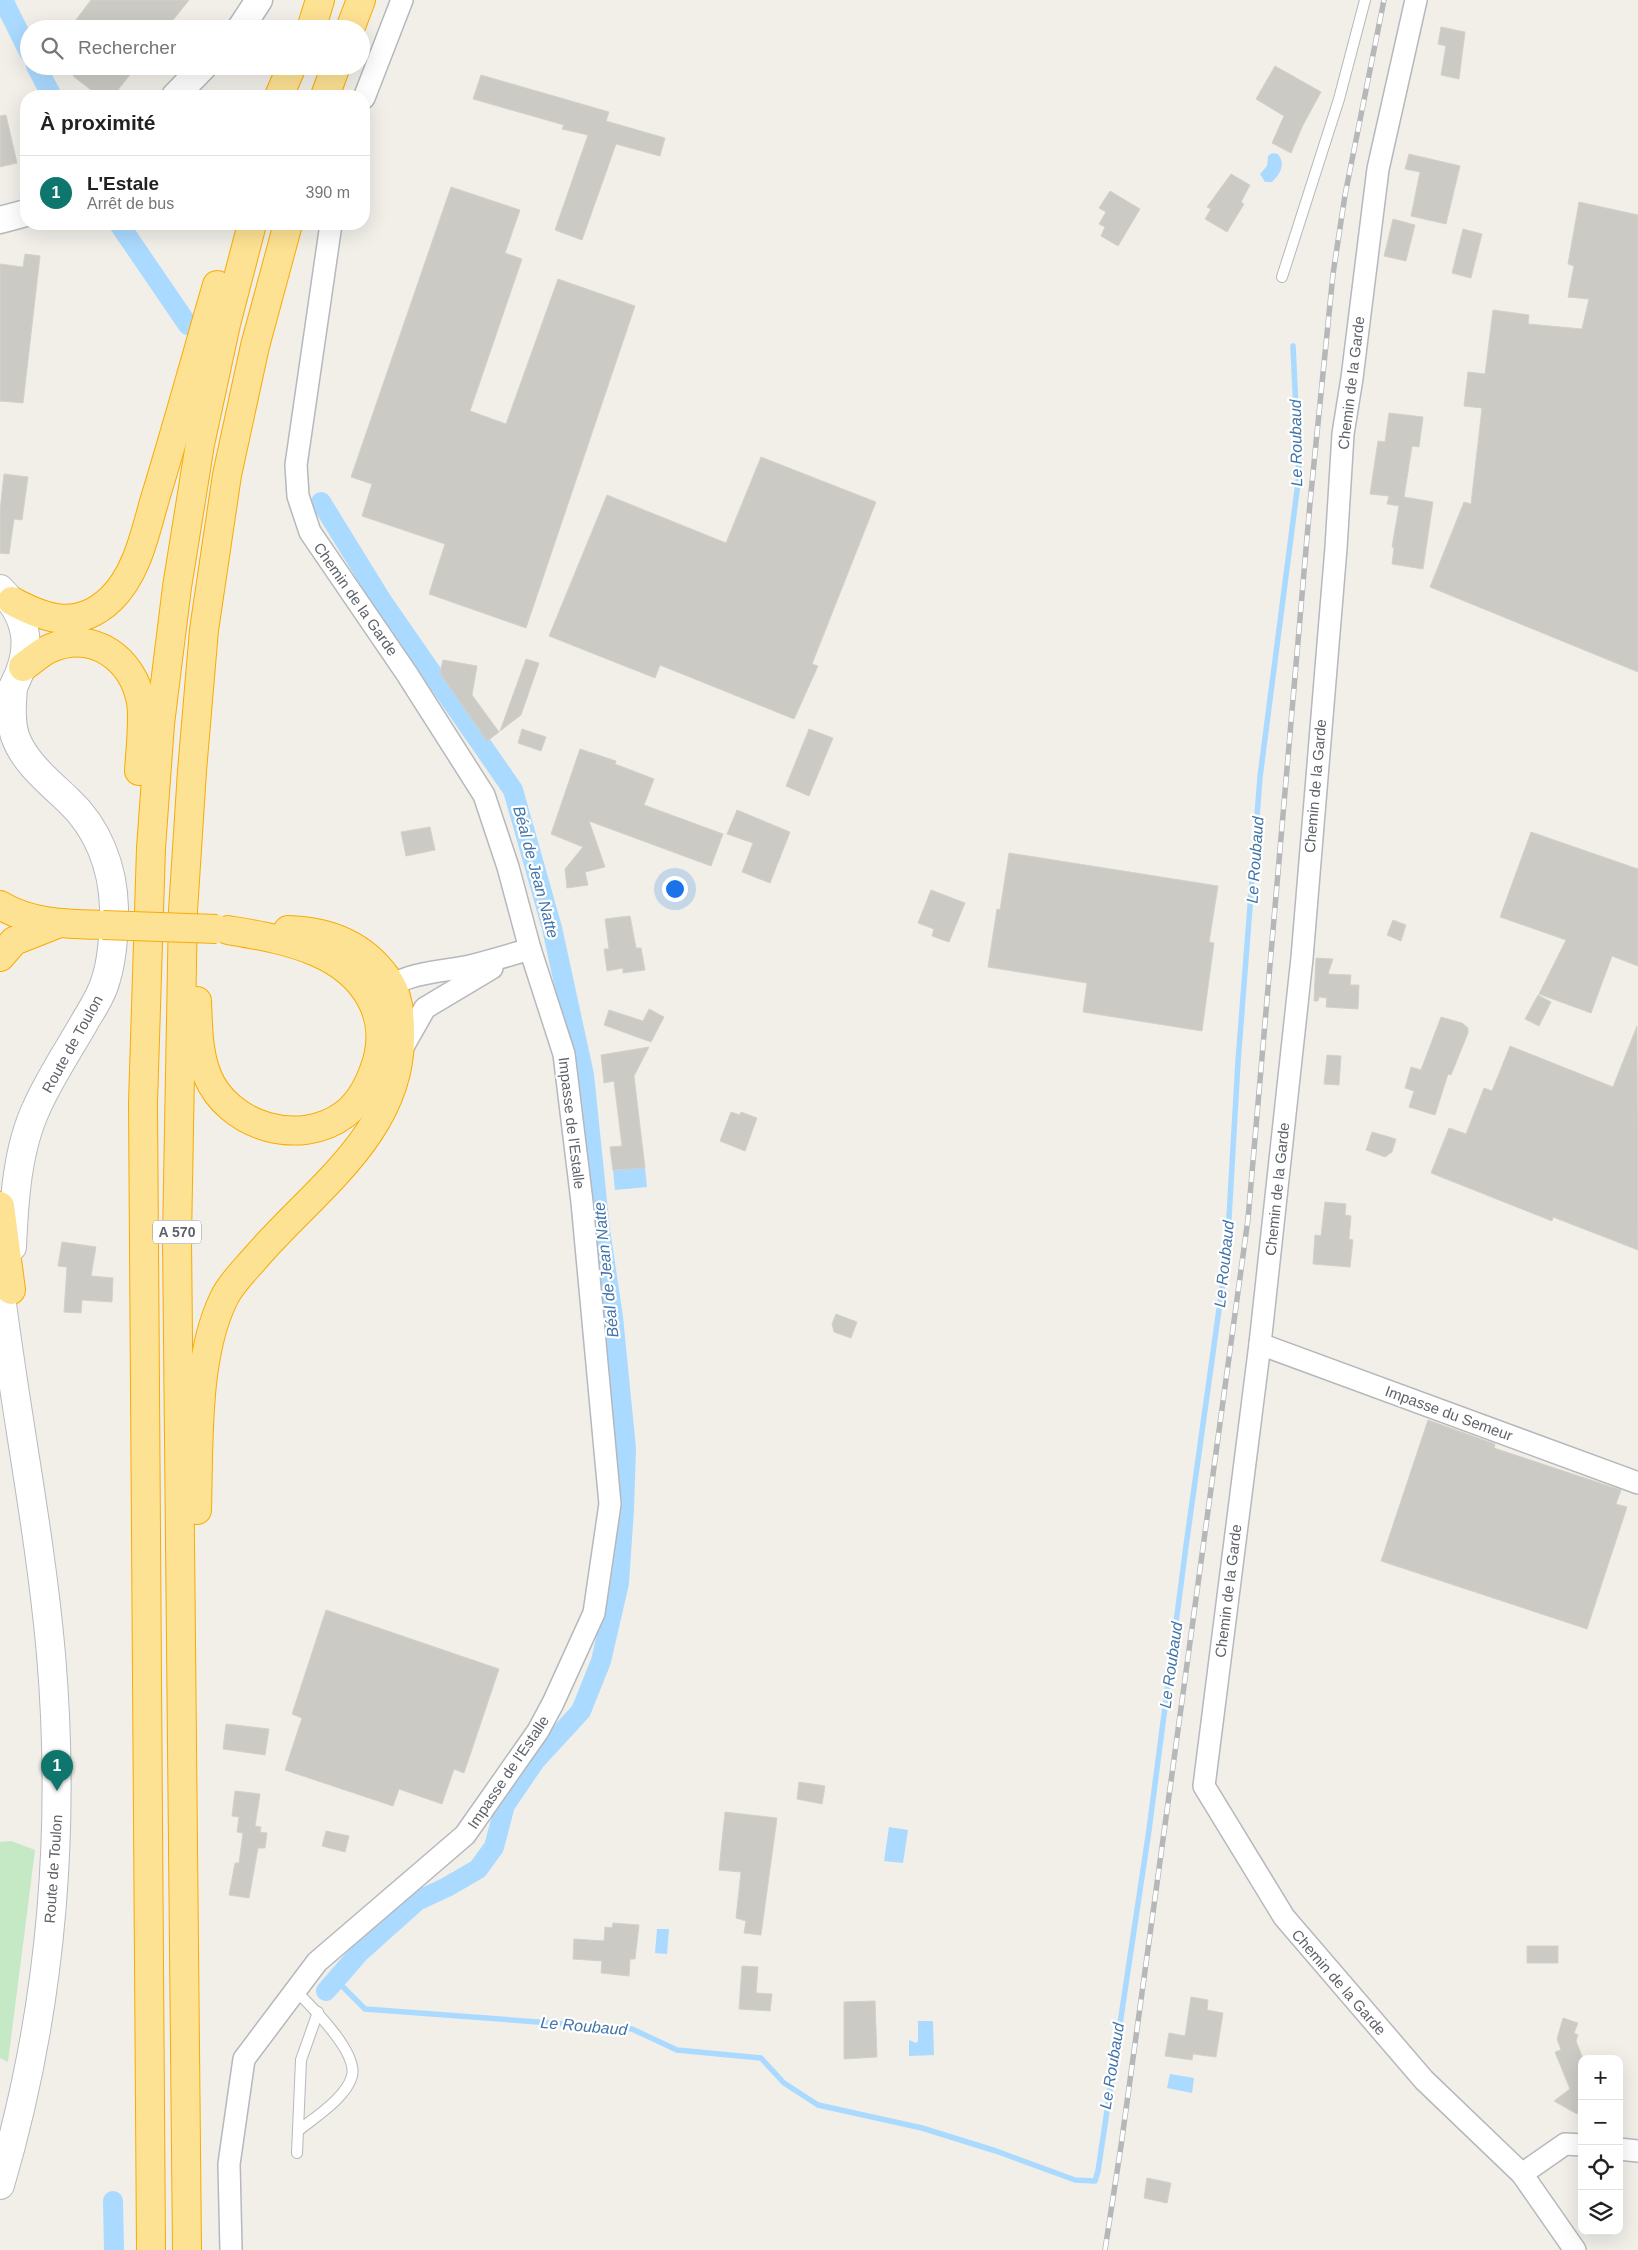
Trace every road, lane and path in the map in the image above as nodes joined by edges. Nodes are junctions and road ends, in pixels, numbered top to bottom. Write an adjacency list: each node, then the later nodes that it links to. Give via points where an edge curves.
1 (259, 0): 7 (street)
2 (361, 0): 9 (highway)
3 (402, 0): 18 (street)
4 (1365, 0): 26 (lane, via 1339,99)
5 (1416, 0): 38 (street, Chemin de la Garde, via 1378,169 1342,434 1336,548 1302,958)
6 (319, 1): 8 (highway)
7 (246, 20)
8 (312, 20)
9 (353, 20)
10 (195, 75): 14 (street)
11 (288, 75): 15 (highway)
12 (296, 75): 16 (highway)
13 (333, 75): 17 (highway)
14 (181, 90)
15 (282, 90)
16 (292, 90)
17 (327, 90)
18 (367, 90)
19 (20, 215): 20 (street)
20 (0, 220)
21 (234, 230): 27 (highway, via 133,569 111,599 96,610 66,620 41,616)
22 (250, 230): 43 (highway, A 570, via 200,444 160,724 150,848 143,1103)
23 (286, 230): 40 (highway, A 570, via 255,346 227,475 204,630 183,911 177,1238)
24 (293, 230): 35 (highway, via 259,388 238,508 212,700 196,970 200,1051 207,1076 229,1105 260,1126 300,1130 324,1124 344,1114 359,1100 370,1081 381,1036)
25 (330, 230): 33 (street, Chemin de la Garde, via 296,465 298,496 310,532 407,674 484,795)
26 (1282, 277)
27 (6, 595): 28 (main road, Route de Toulon, via 22,621 26,644)
28 (12, 685): 37 (main road, Route de Toulon, via 12,721 21,750 81,812 91,827 108,864 114,909 106,981 35,1110 28,1129); 43 (highway, via 50,648 68,642 89,643 107,650 123,662 133,678 141,703 127,1046 127,1281 135,1994)
29 (0, 891): 31 (highway)
30 (0, 905): 31 (highway, via 14,913)
31 (57, 924): 32 (highway, bridge); 34 (highway, via 14,941)
32 (222, 930): 35 (highway, via 274,938 316,952 350,973 365,988); 35 (highway, via 311,930 331,936 367,957)
33 (530, 949): 35 (street, via 484,971); 35 (street, via 409,978); 41 (street, Impasse de l'Estalle, via 564,1054 584,1222 610,1504 594,1613 538,1731 465,1835 317,1962)
34 (0, 957)
35 (395, 1001): 40 (highway, via 400,1052 389,1099 350,1159 270,1240 224,1296 206,1354 199,1432 194,1771)
36 (0, 1206): 37 (highway)
37 (5, 1289): 50 (main road, Route de Toulon, via 21,1430 40,1554 58,1791 43,1988 25,2090)
38 (1260, 1344): 39 (street, Impasse du Semeur); 49 (street, Chemin de la Garde, via 1204,1786 1284,1917 1424,2080)
39 (1638, 1483)
40 (183, 1944): 52 (highway, A 570)
41 (296, 1991): 42 (lane); 53 (street, Impasse de l'Estalle, via 244,2059 229,2164)
42 (318, 2012): 44 (lane, via 301,2060); 44 (lane, via 336,2034 351,2061 352,2076 339,2097)
43 (150, 2090): 51 (highway, A 570)
44 (298, 2131): 48 (lane)
45 (1578, 2145): 49 (street, via 1565,2144)
46 (1623, 2149): 47 (street)
47 (1638, 2151)
48 (297, 2153)
49 (1522, 2174): 54 (street, Chemin de la Garde)
50 (0, 2185)
51 (151, 2250)
52 (187, 2250)
53 (231, 2250)
54 (1576, 2250)

